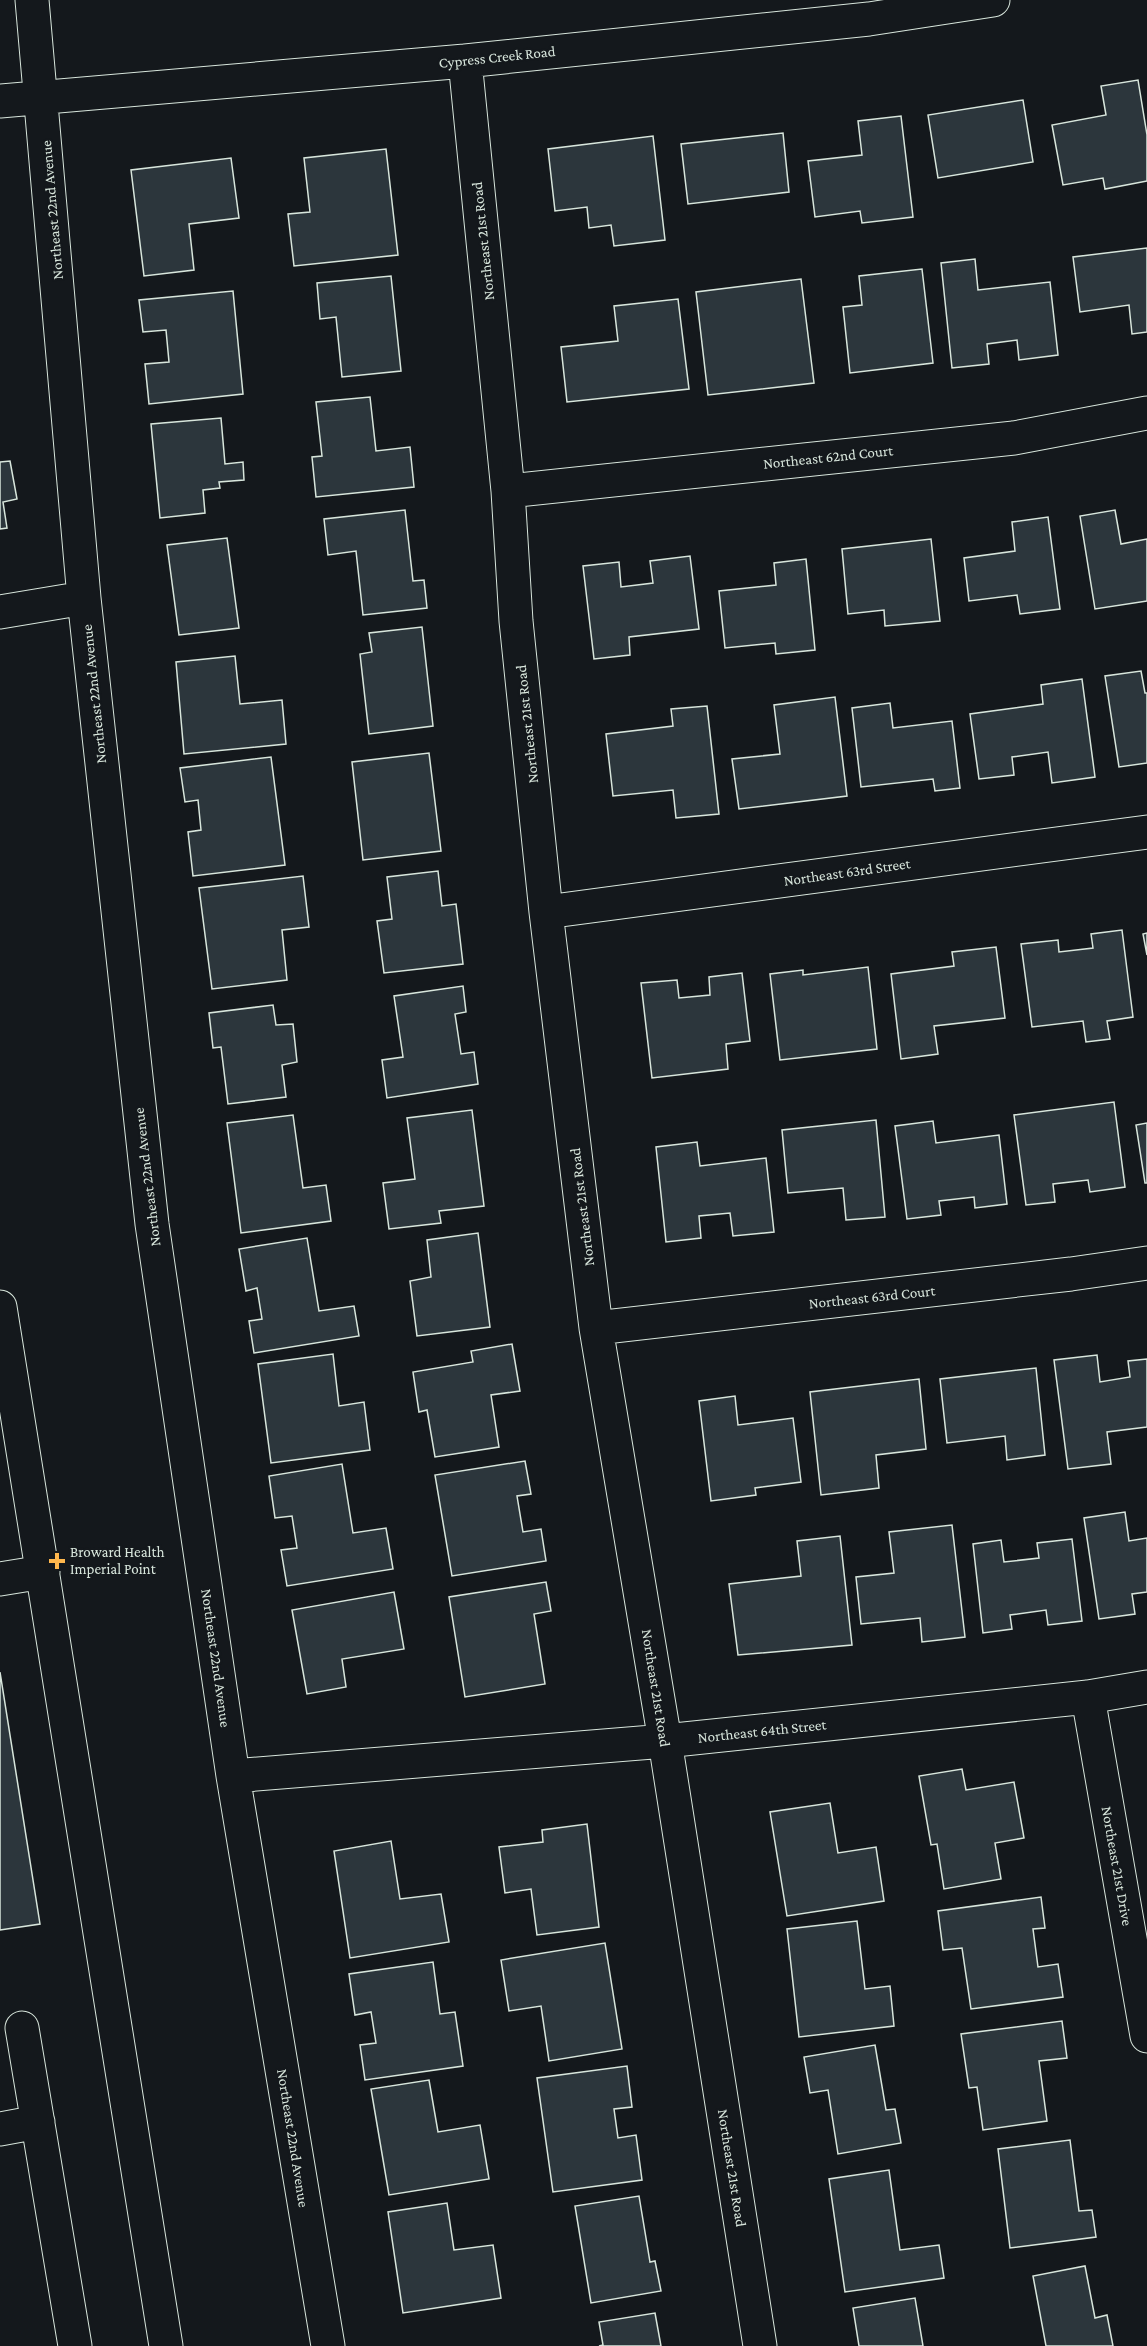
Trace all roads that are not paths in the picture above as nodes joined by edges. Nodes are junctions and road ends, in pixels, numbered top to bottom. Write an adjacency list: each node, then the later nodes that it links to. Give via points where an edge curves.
1 (32, 0): 4 (street, Northeast 22nd Avenue)
2 (993, 0): 3 (street, Cypress Creek Road, via 869,19)
3 (465, 61): 4 (street, Cypress Creek Road); 7 (street, Northeast 21st Road)
4 (42, 96): 5 (street, Cypress Creek Road); 8 (street, Northeast 22nd Avenue)
5 (0, 100)
6 (1147, 413): 7 (street, Northeast 62nd Court, via 1014,438)
7 (508, 491): 11 (street, Northeast 21st Road, via 516,621)
8 (84, 597): 9 (street); 20 (street, Northeast 22nd Avenue, via 152,1224)
9 (0, 612)
10 (1147, 832): 11 (street, Northeast 63rd Street)
11 (546, 912): 14 (street, Northeast 21st Road)
12 (1147, 1263): 14 (street, Northeast 63rd Court)
13 (0, 1307): 15 (street)
14 (596, 1328): 19 (street, Northeast 21st Road)
15 (43, 1572): 16 (street); 26 (street)
16 (0, 1579)
17 (1147, 1687): 18 (street, Northeast 64th Street)
18 (1088, 1697): 19 (street, Northeast 64th Street); 22 (street, Northeast 21st Drive)
19 (665, 1741): 20 (street, Northeast 64th Street); 28 (street, Northeast 21st Road)
20 (233, 1776): 27 (street, Northeast 22nd Avenue)
21 (22, 2028): 23 (street)
22 (1147, 2036)
23 (38, 2122): 24 (street); 25 (street)
24 (0, 2129)
25 (75, 2346)
26 (166, 2346)
27 (328, 2346)
28 (760, 2346)

